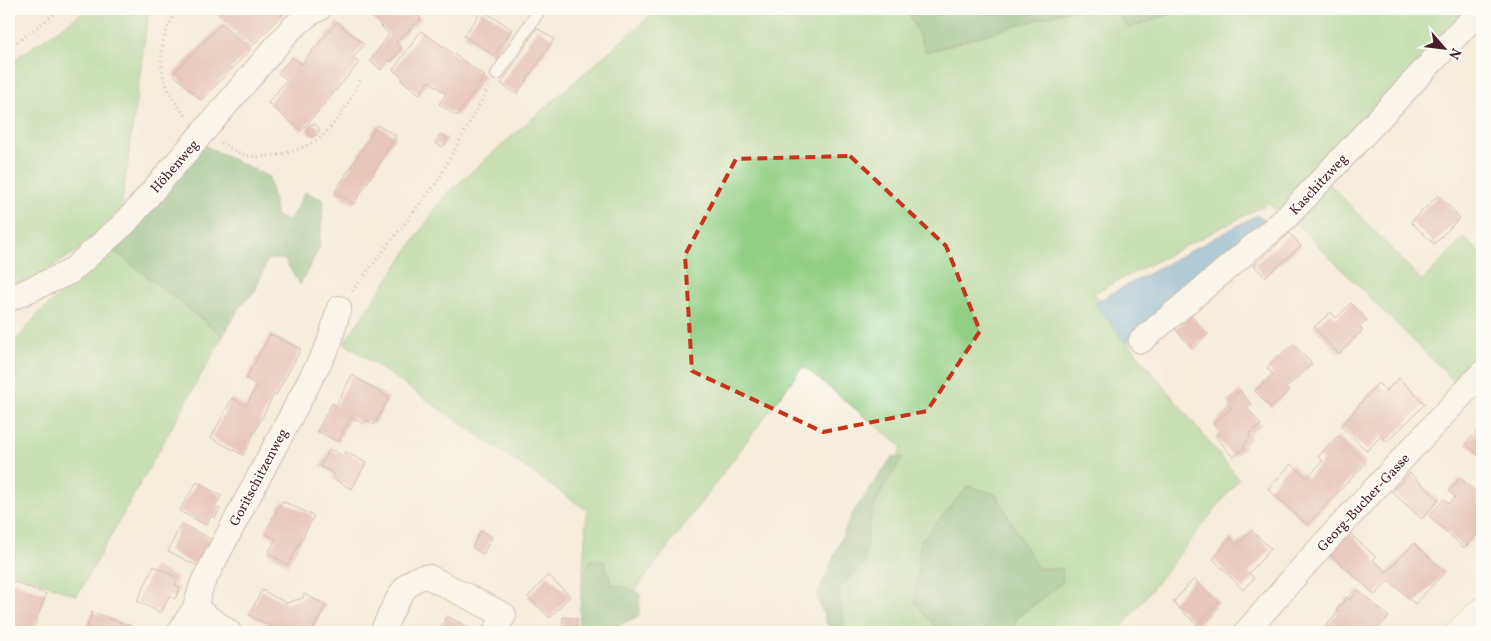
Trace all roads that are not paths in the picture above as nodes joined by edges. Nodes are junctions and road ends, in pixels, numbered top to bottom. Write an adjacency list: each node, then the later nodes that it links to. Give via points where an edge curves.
1 (319, 9): 5 (street, Höhenweg, via 291,29 126,222 70,272)
2 (540, 9): 4 (lane)
3 (1482, 16): 7 (street, Kaschitzweg, via 1472,20 1284,220)
4 (497, 74)
5 (9, 299)
6 (339, 308): 9 (street, Goritschitzenweg, via 329,344 202,584)
7 (1141, 341)
8 (1482, 373): 15 (street, Georg-Bucher-Gasse)
9 (195, 608): 11 (street, Goritschitzenweg); 12 (street)
10 (1482, 611): 16 (street)
11 (179, 632)
12 (229, 632)
13 (382, 632): 14 (street, via 407,585 421,576 504,615)
14 (495, 632)
15 (1246, 632)
16 (1460, 632)

